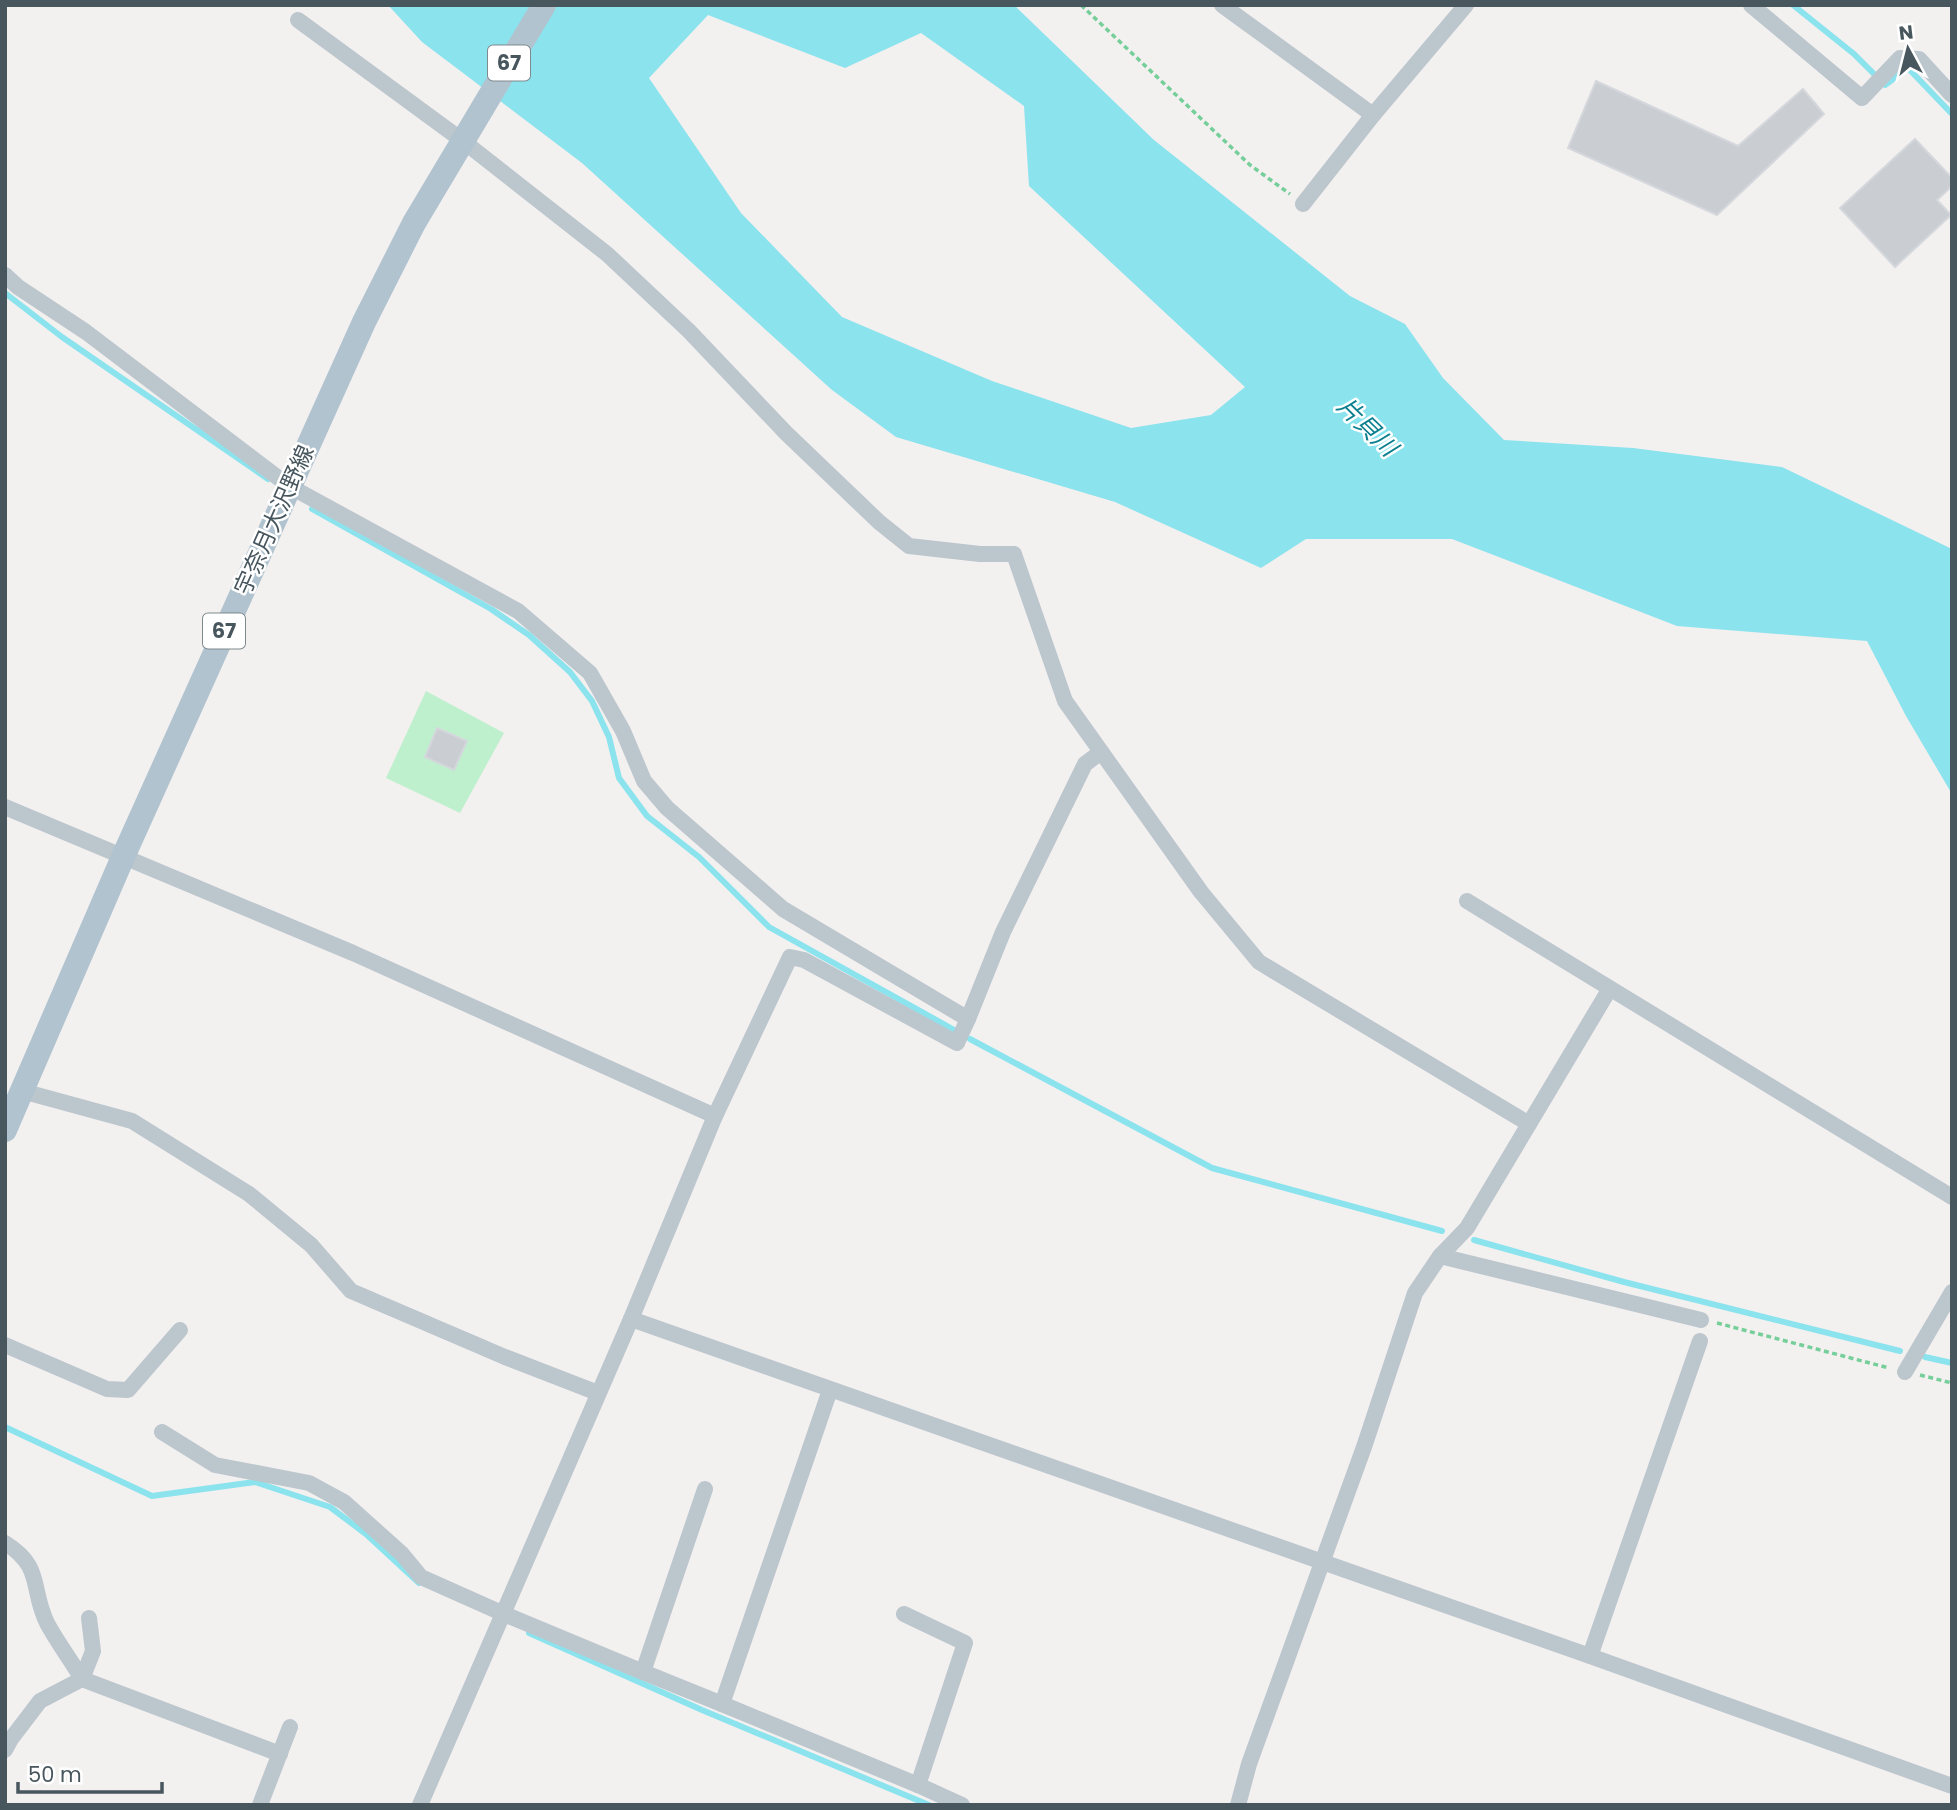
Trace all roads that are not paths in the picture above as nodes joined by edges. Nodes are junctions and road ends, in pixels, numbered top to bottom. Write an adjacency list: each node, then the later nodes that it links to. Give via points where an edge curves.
1 (544, 5): 8 (main road, 宇奈月大沢野線 / 67)
2 (1222, 5): 7 (street)
3 (1465, 5): 7 (street)
4 (1751, 5): 6 (street, via 1862,98 1900,58 1919,59)
5 (298, 20): 8 (street)
6 (1950, 88)
7 (1373, 115): 9 (street)
8 (469, 131): 11 (main road, 宇奈月大沢野線 / 67, via 414,223); 12 (street, via 689,331 786,433 909,546 1014,554 1065,701)
9 (1303, 204)
10 (5, 275): 11 (street)
11 (289, 486): 14 (main road, 宇奈月大沢野線 / 67); 17 (street, via 518,611 590,673 623,731 644,781 708,846 783,909)
12 (1101, 752): 17 (street, via 1085,764 1003,932); 20 (street, via 1201,892 1259,962)
13 (5, 807): 14 (street)
14 (124, 858): 18 (main road, 宇奈月大沢野線 / 67); 19 (street, via 353,953)
15 (1467, 901): 16 (street)
16 (1609, 990): 20 (street); 22 (street)
17 (968, 1019): 19 (street, via 957,1043 804,960 790,957)
18 (22, 1091): 21 (main road, 宇奈月大沢野線 / 67); 32 (street, via 132,1121 249,1194 311,1245 351,1291)
19 (715, 1116): 25 (street)
20 (1529, 1124): 23 (street, via 1467,1228)
21 (5, 1130)
22 (1952, 1197)
23 (1440, 1256): 26 (street); 36 (street, via 1415,1293)
24 (1952, 1292): 30 (street)
25 (631, 1319): 31 (street); 32 (street)
26 (1701, 1320)
27 (180, 1329): 29 (street, via 128,1390 107,1389)
28 (1700, 1341): 40 (street)
29 (5, 1345)
30 (1905, 1372)
31 (830, 1390): 36 (street); 43 (street)
32 (598, 1392): 37 (street)
33 (162, 1432): 37 (street, via 215,1465 309,1483 344,1502 421,1577)
34 (705, 1489): 41 (street)
35 (5, 1543): 42 (street, via 30,1565 46,1621)
36 (1321, 1563): 40 (street); 52 (street)
37 (504, 1614): 41 (street); 50 (street)
38 (904, 1614): 47 (street, via 965,1643)
39 (89, 1618): 42 (street, via 93,1651)
40 (1590, 1656): 48 (street)
41 (643, 1672): 43 (street)
42 (82, 1679): 45 (street, via 40,1701); 46 (street)
43 (722, 1704): 47 (street)
44 (290, 1727): 46 (street)
45 (5, 1750)
46 (280, 1754): 49 (street)
47 (918, 1785): 51 (street)
48 (1952, 1786)
49 (260, 1805)
50 (420, 1805)
51 (962, 1805)
52 (1238, 1805)

